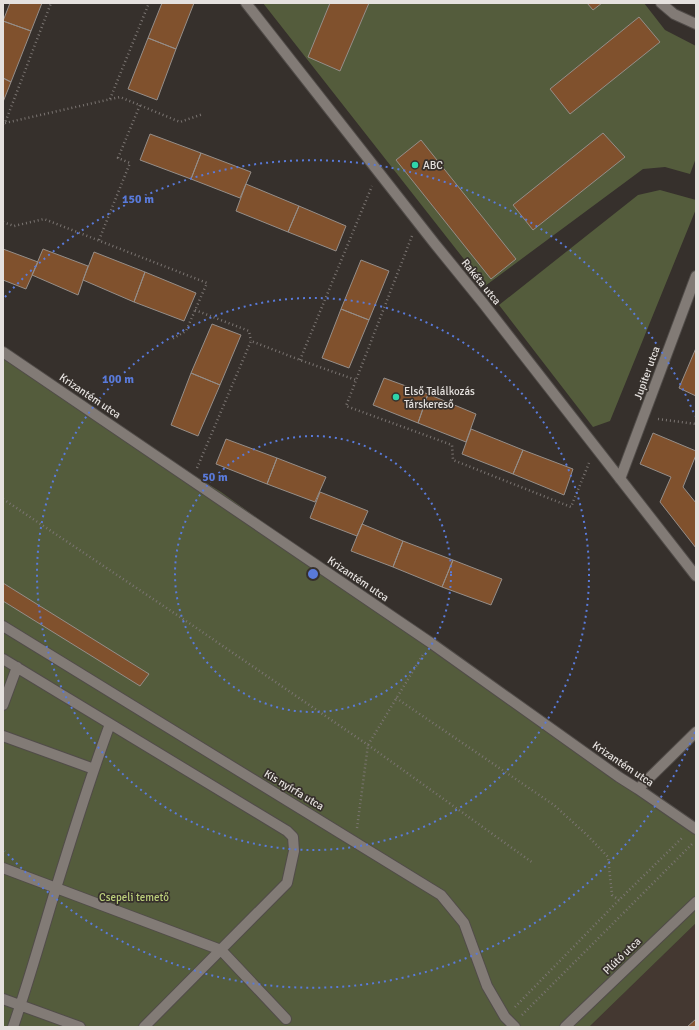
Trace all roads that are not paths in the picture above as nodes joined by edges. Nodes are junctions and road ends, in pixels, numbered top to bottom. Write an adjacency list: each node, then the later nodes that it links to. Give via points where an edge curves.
1 (246, 3): 6 (street, Rakéta utca)
2 (661, 3): 3 (street, via 674,14)
3 (696, 24)
4 (696, 276): 6 (street, Jupiter utca)
5 (3, 352): 16 (street, Krizantém utca, via 431,643)
6 (620, 479): 7 (street, Rakéta utca)
7 (696, 576)
8 (3, 626): 25 (street, Kis nyírfa utca, via 441,895 464,923 487,986 505,1017)
9 (3, 659): 10 (street)
10 (17, 667): 11 (street); 12 (street)
11 (3, 705)
12 (110, 724): 15 (street); 21 (street, via 293,837 294,851 287,883)
13 (696, 732): 16 (street)
14 (3, 736): 15 (street)
15 (94, 769): 19 (street)
16 (638, 789): 17 (street, Krizantém utca)
17 (695, 828)
18 (3, 868): 19 (street)
19 (56, 887): 21 (street); 23 (street)
20 (696, 902): 29 (street, Plútó utca)
21 (220, 950): 24 (street); 28 (street)
22 (3, 999): 23 (street)
23 (20, 1005): 26 (street); 27 (street)
24 (286, 1018)
25 (514, 1026)
26 (13, 1027)
27 (80, 1027)
28 (144, 1027)
29 (565, 1027)

